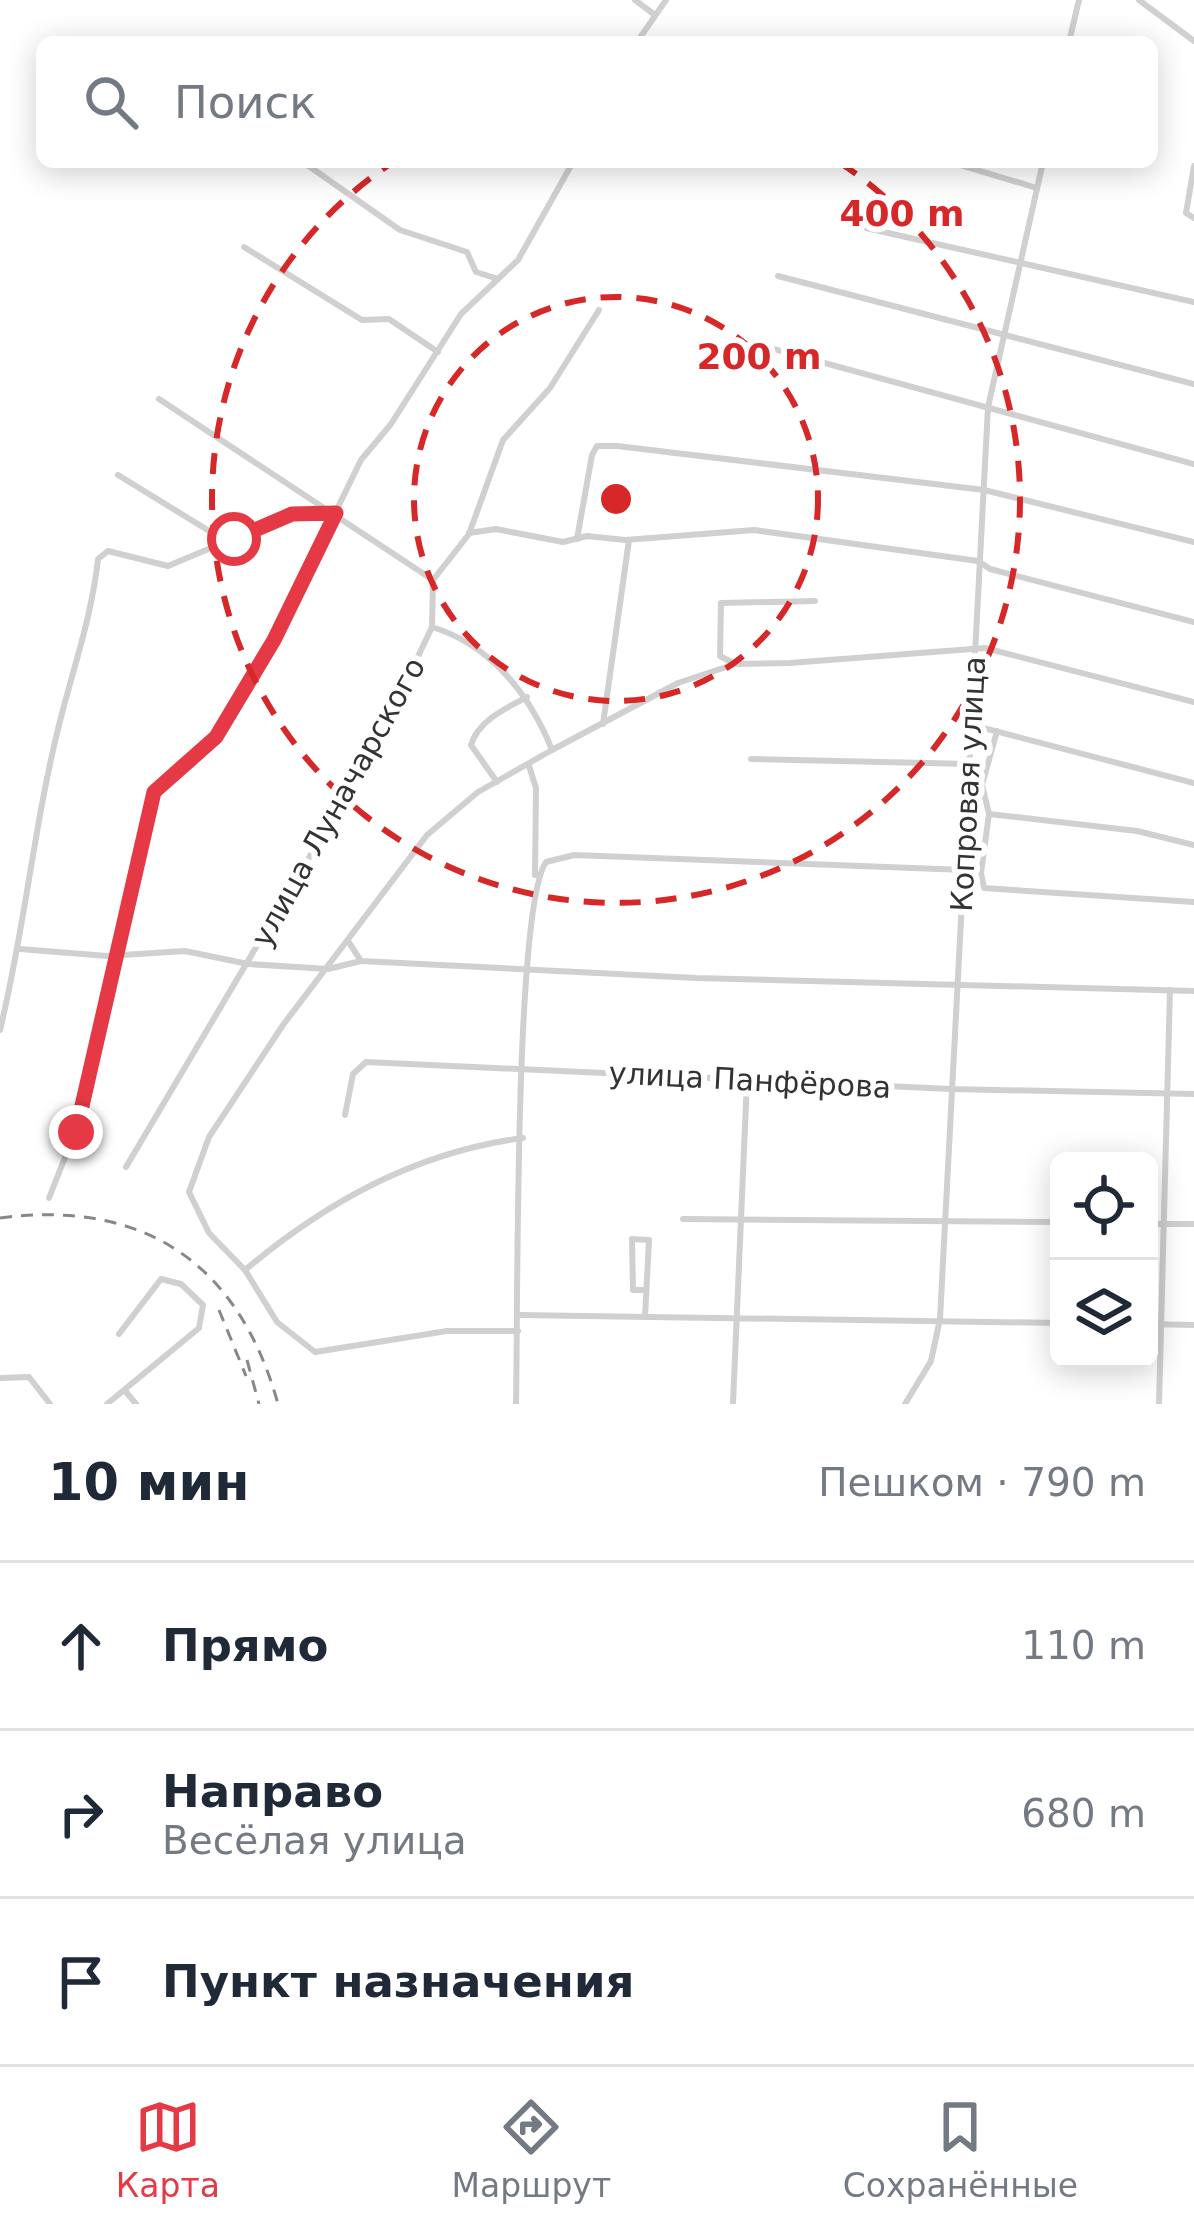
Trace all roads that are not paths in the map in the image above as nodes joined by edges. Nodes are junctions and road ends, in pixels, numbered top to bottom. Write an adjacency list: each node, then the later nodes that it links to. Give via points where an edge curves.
1 (635, 0): 5 (street)
2 (666, 0): 5 (street)
3 (1078, 0): 7 (street)
4 (1138, 0): 8 (street)
5 (655, 14): 6 (street)
6 (641, 36)
7 (1071, 36)
8 (1194, 41)
9 (1194, 166): 18 (street, via 1186,213)
10 (312, 168): 23 (street, via 400,230 467,252 476,272)
11 (570, 168): 23 (street, via 531,241)
12 (965, 168): 16 (street)
13 (977, 168): 16 (street)
14 (984, 168): 16 (street)
15 (1042, 168): 17 (street, Копровая улица)
16 (982, 175): 17 (street)
17 (1037, 188): 21 (street, Копровая улица)
18 (1194, 218)
19 (866, 228): 21 (street)
20 (244, 247): 28 (street, via 362,320 389,319)
21 (1022, 260): 24 (street); 26 (street, Копровая улица)
22 (778, 276): 26 (street)
23 (498, 279): 28 (street, via 460,314)
24 (1194, 302)
25 (598, 310): 36 (street, via 550,388 503,440)
26 (1005, 337): 29 (street); 31 (street, Копровая улица)
27 (759, 345): 31 (street)
28 (438, 352): 35 (street, via 361,460)
29 (1194, 385)
30 (159, 399): 35 (street)
31 (988, 407): 32 (street); 34 (street, Копровая улица)
32 (1194, 464)
33 (118, 475): 39 (street)
34 (984, 490): 37 (street, via 597,446); 40 (street); 41 (street, Копровая улица)
35 (336, 513): 39 (street, via 292,514); 42 (street); 66 (street, via 216,737 154,792)
36 (469, 534): 37 (street, via 496,529); 42 (street)
37 (577, 539): 38 (street)
38 (627, 540): 41 (street, via 754,530); 50 (street)
39 (226, 542): 65 (street, via 168,566 108,550 98,559 60,718)
40 (1194, 542)
41 (978, 561): 44 (street); 46 (street, Копровая улица)
42 (433, 580): 45 (street, улица Луначарского)
43 (815, 601): 47 (street, via 721,603 720,656)
44 (1194, 622)
45 (432, 627): 48 (street, via 462,636); 68 (street, улица Луначарского, via 378,741)
46 (974, 648): 47 (street); 49 (street); 51 (street, Копровая улица)
47 (735, 664): 50 (street, via 677,683)
48 (527, 697): 53 (street); 57 (street, via 472,736)
49 (1194, 702)
50 (604, 724): 53 (street)
51 (972, 725): 52 (street); 55 (street, Копровая улица)
52 (998, 731): 58 (street); 59 (street, via 982,785)
53 (553, 750): 56 (street)
54 (751, 759): 55 (street)
55 (970, 764): 61 (street, Копровая улица)
56 (529, 766): 57 (street); 62 (street, via 538,816)
57 (496, 782): 64 (street, via 427,835)
58 (1194, 783)
59 (989, 814): 60 (street); 63 (street, via 984,888)
60 (1194, 844)
61 (965, 870): 62 (street, via 553,858); 71 (street, Копровая улица)
62 (535, 882): 69 (street)
63 (1194, 902)
64 (348, 941): 67 (street); 70 (street)
65 (20, 949): 66 (street); 74 (street)
66 (118, 954): 68 (street, via 185,951); 83 (street, via 84,1109)
67 (361, 961): 69 (street); 70 (street)
68 (248, 964): 70 (street); 82 (street, улица Луначарского)
69 (528, 968): 71 (street); 75 (street)
70 (328, 969): 91 (street, via 208,1137 191,1186 209,1233)
71 (957, 983): 72 (street); 77 (street, Копровая улица)
72 (1170, 990): 73 (street); 78 (street)
73 (1194, 991)
74 (0, 1030)
75 (525, 1070): 76 (street, улица Панфёрова); 80 (street, улица Панфёрова, via 366,1062 353,1074); 81 (street)
76 (748, 1080): 77 (street, улица Панфёрова); 85 (street)
77 (950, 1089): 78 (street, улица Панфёрова); 86 (street, Копровая улица)
78 (1167, 1093): 79 (street, улица Панфёрова); 89 (street)
79 (1194, 1094)
80 (345, 1115)
81 (523, 1138): 91 (street, via 465,1146 410,1166 304,1221); 93 (street)
82 (125, 1167)
83 (49, 1198)
84 (683, 1219): 85 (street)
85 (740, 1220): 86 (street); 94 (street)
86 (944, 1220): 87 (street); 96 (street, Копровая улица)
87 (1050, 1222)
88 (1158, 1224): 89 (street)
89 (1164, 1224): 90 (street); 98 (street)
90 (1194, 1224)
91 (245, 1270): 100 (street, via 277,1322 315,1352 447,1331)
92 (645, 1290): 92 (street, via 649,1240 632,1239 629,1283); 95 (street)
93 (518, 1315): 95 (street); 100 (street)
94 (739, 1316): 95 (street); 96 (street); 108 (street)
95 (645, 1317)
96 (940, 1319): 97 (street); 109 (street, Копровая улица, via 931,1360)
97 (1050, 1323)
98 (1161, 1324): 99 (street); 110 (street)
99 (1194, 1325)
100 (518, 1331): 107 (street)
101 (119, 1334): 103 (street, via 161,1279 202,1305 202,1322)
102 (0, 1378): 104 (street, via 29,1377)
103 (126, 1391): 105 (street); 106 (street)
104 (50, 1404)
105 (107, 1404)
106 (136, 1404)
107 (516, 1404)
108 (733, 1404)
109 (905, 1404)
110 (1159, 1404)

